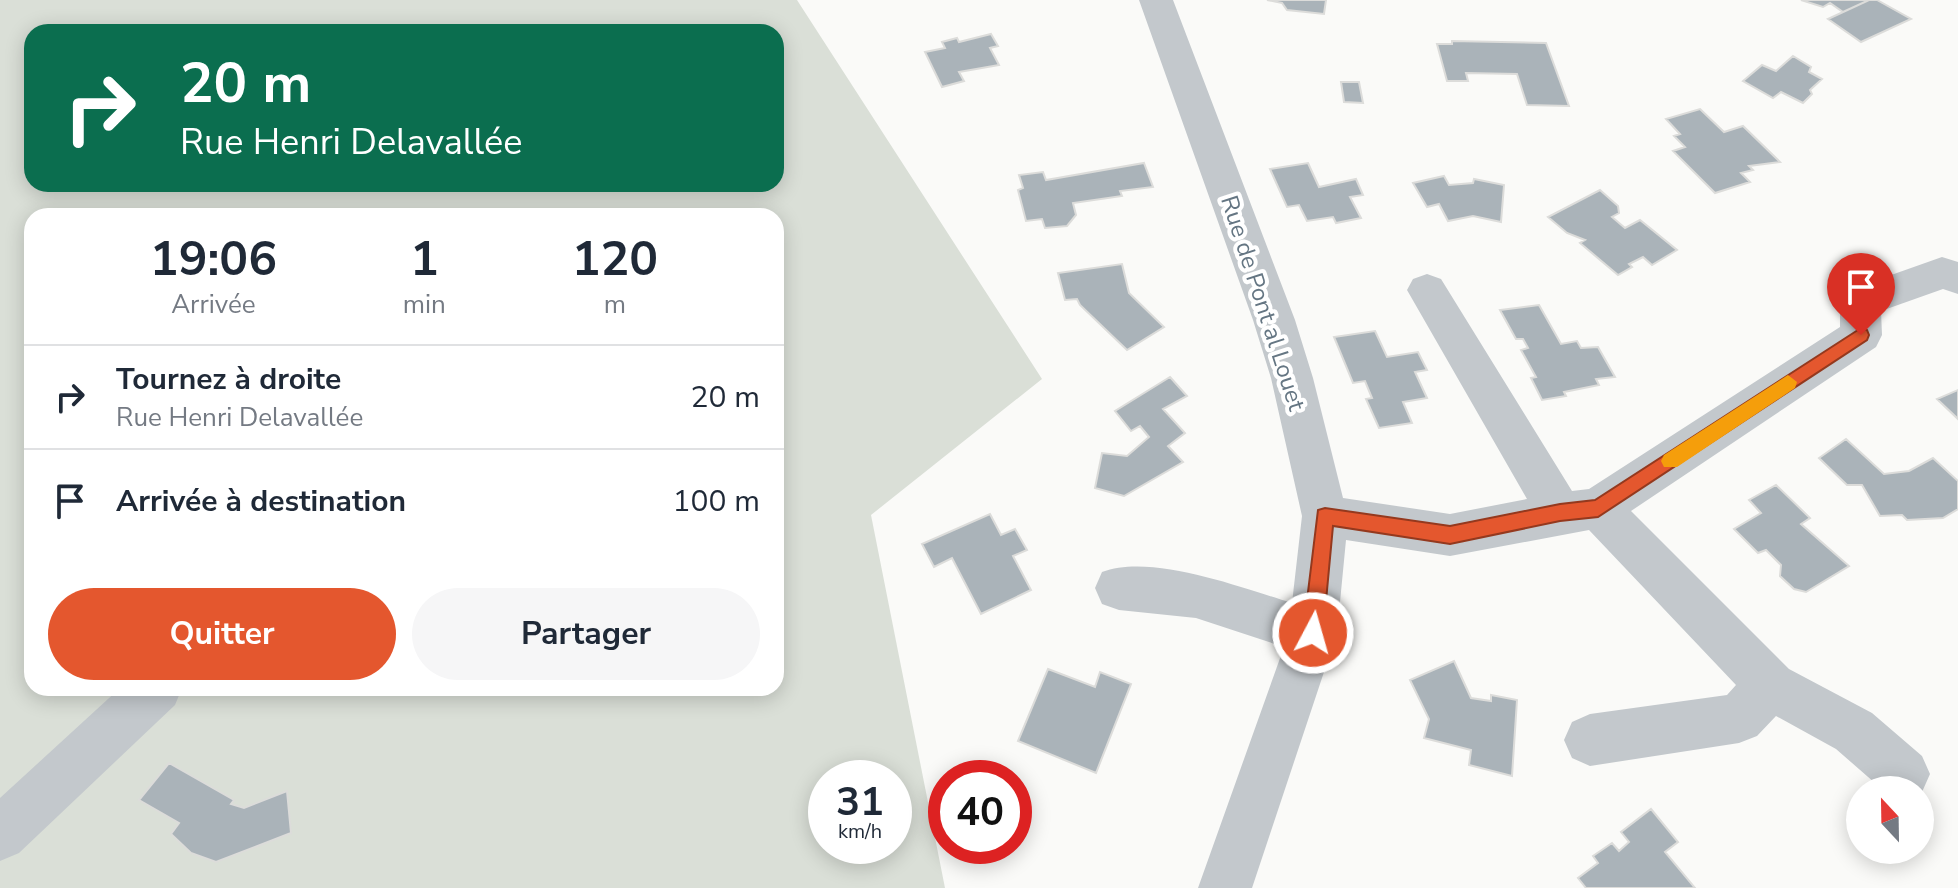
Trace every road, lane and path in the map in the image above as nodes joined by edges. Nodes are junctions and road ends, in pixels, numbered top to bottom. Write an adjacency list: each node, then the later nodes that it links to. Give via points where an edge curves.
1 (1156, 0): 5 (street, Rue de Pont al Louet, via 1274,320)
2 (1958, 278): 4 (street, via 1942,273 1860,302 1861,335)
3 (1427, 290): 4 (street)
4 (1579, 510): 5 (street, via 1450,535); 8 (street)
5 (1325, 516): 7 (street, Rue de Pont al Louet)
6 (1119, 588): 7 (street, via 1196,596)
7 (1313, 633): 13 (street, Rue de Pont al Louet)
8 (1771, 686): 10 (street, via 1739,718); 11 (street, via 1854,731)
9 (148, 696): 12 (street)
10 (1590, 740)
11 (1904, 774)
12 (0, 834)
13 (1225, 888)

